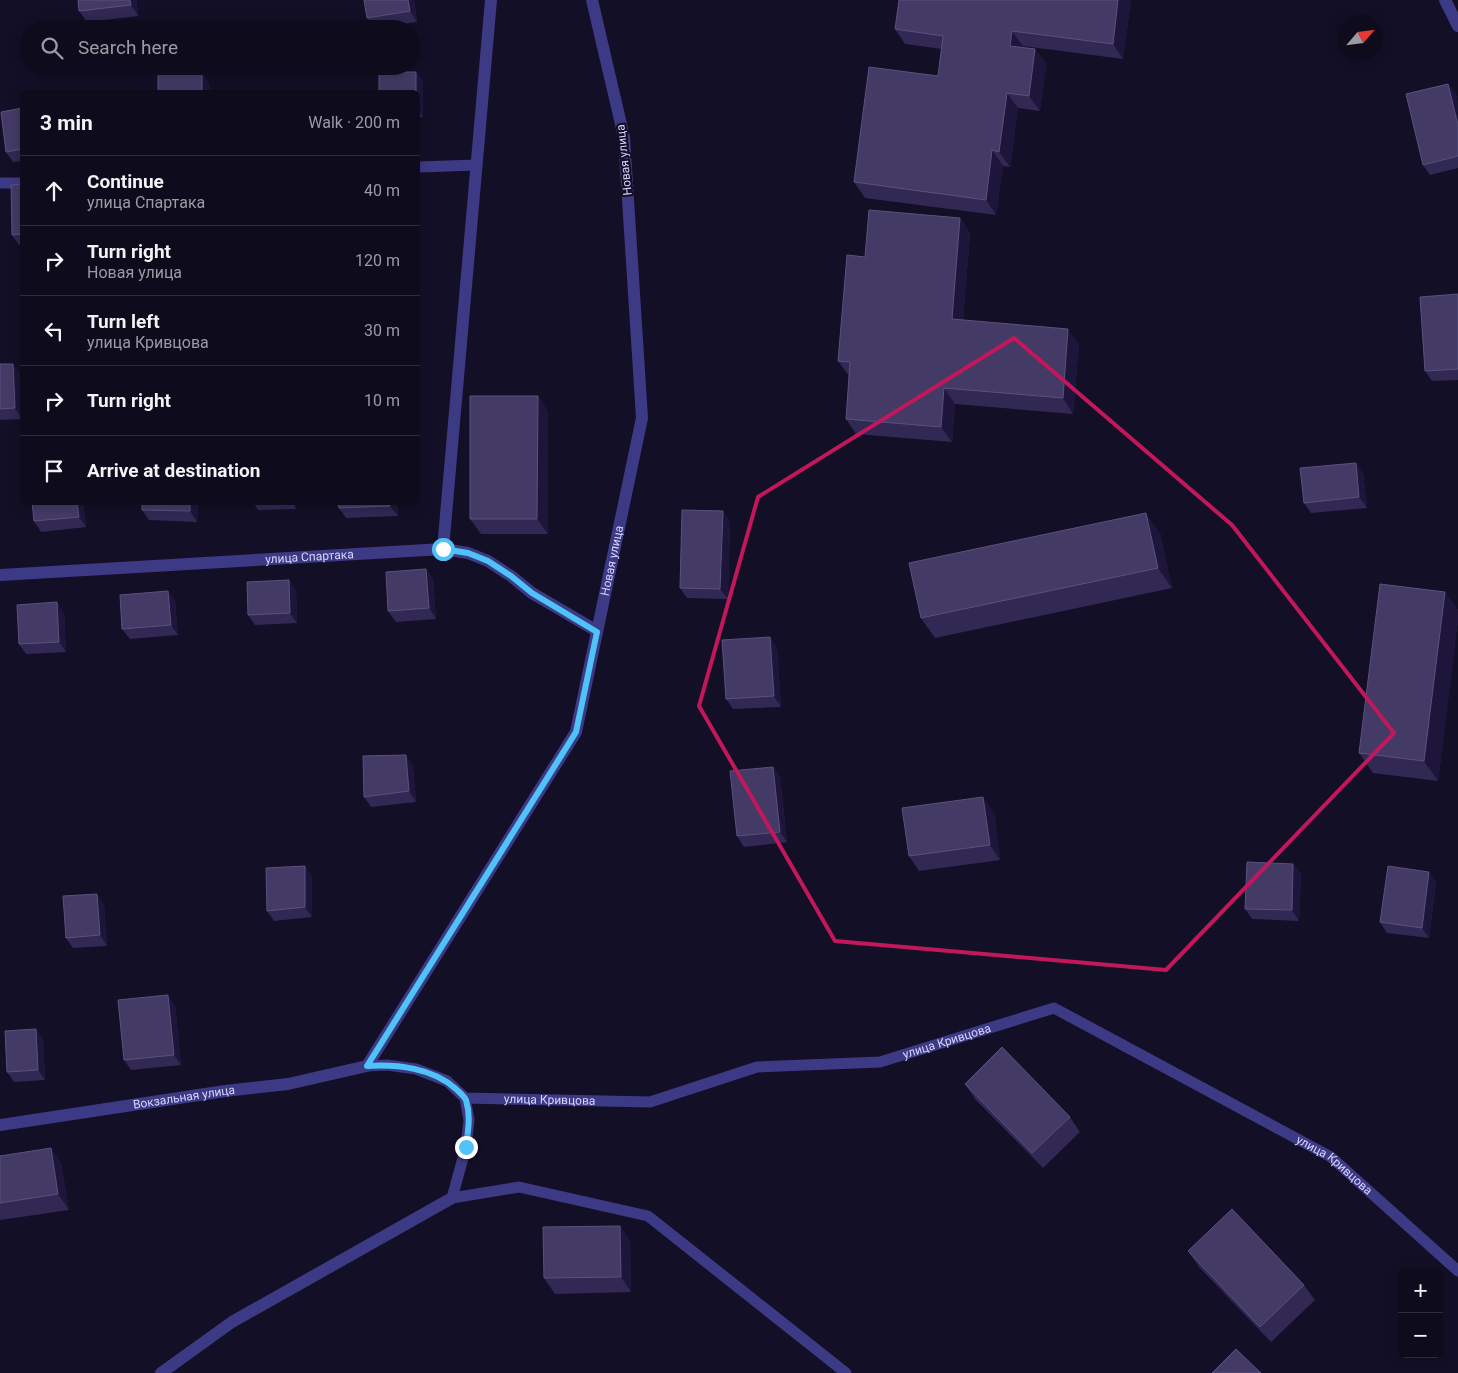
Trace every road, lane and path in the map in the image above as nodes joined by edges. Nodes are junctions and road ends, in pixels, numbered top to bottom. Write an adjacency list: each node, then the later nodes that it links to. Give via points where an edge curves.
1 (491, 0): 5 (street)
2 (592, 0): 11 (street, Новая улица, via 624,137 642,418)
3 (1445, 0): 4 (street)
4 (1458, 26)
5 (476, 164): 6 (lane); 9 (street)
6 (420, 167)
7 (20, 183): 8 (lane)
8 (0, 184)
9 (443, 549): 10 (street, улица Спартака); 11 (street, улица Спартака, via 468,553 488,561 532,593)
10 (0, 575)
11 (597, 632): 12 (street, Новая улица, via 576,732)
12 (367, 1066): 13 (lane, via 387,1064 416,1069 447,1081); 14 (street, Вокзальная улица, via 288,1084)
13 (465, 1098): 15 (lane, via 469,1120 466,1147); 16 (lane, улица Кривцова, via 650,1102 757,1067 880,1062 1054,1008 1331,1157)
14 (0, 1125)
15 (452, 1198): 17 (street, via 232,1322); 18 (lane, via 519,1187 648,1216)
16 (1458, 1271)
17 (161, 1373)
18 (846, 1373)

